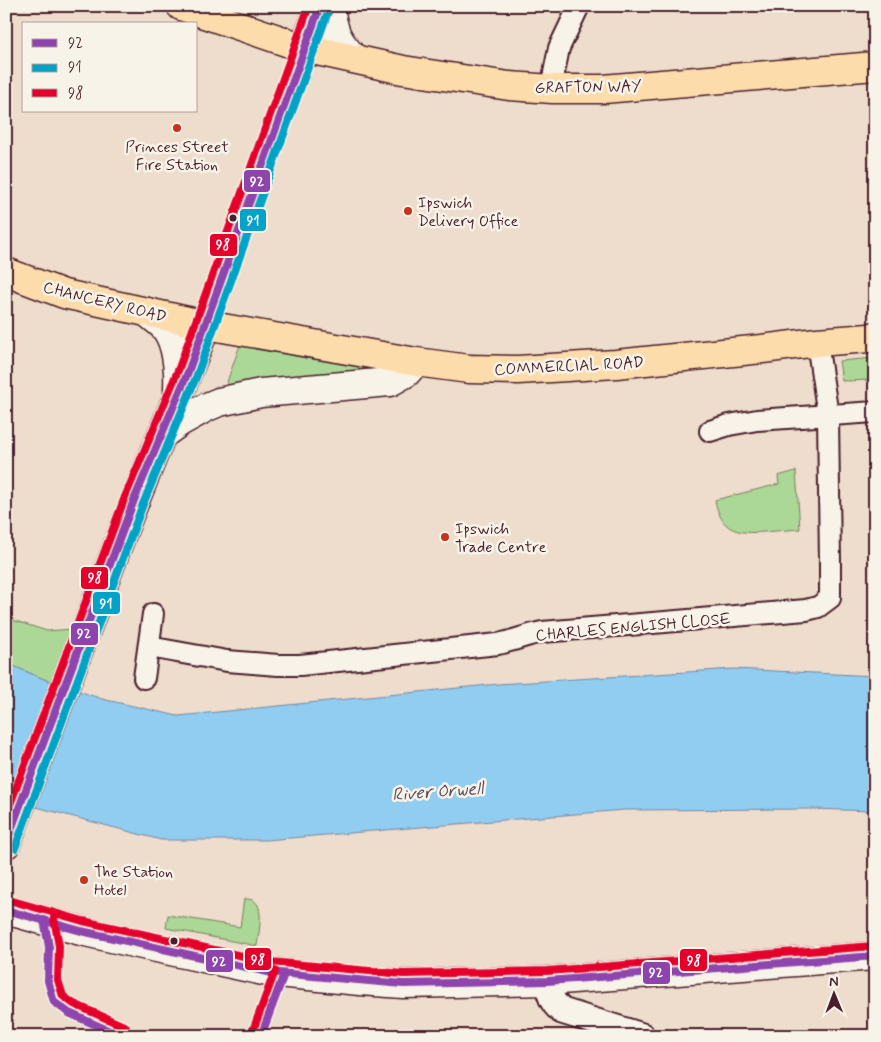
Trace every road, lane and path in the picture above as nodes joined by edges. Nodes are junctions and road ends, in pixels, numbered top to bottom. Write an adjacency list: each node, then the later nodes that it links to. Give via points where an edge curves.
1 (181, 6): 5 (main road)
2 (320, 6): 5 (main road)
3 (330, 6): 6 (main road, via 337,38)
4 (579, 6): 8 (street, via 559,48)
5 (304, 48): 6 (main road, GRAFTON WAY); 13 (street)
6 (355, 60): 8 (main road, GRAFTON WAY, via 457,79)
7 (875, 66): 8 (main road, GRAFTON WAY, via 603,89)
8 (553, 89)
9 (6, 272): 11 (main road, CHANCERY ROAD)
10 (6, 286): 11 (main road)
11 (64, 294): 12 (main road, CHANCERY ROAD)
12 (147, 312): 13 (main road, CHANCERY ROAD); 17 (main road, via 165,328 175,351)
13 (206, 325): 16 (main road, COMMERCIAL ROAD); 17 (main road)
14 (875, 336): 15 (main road, COMMERCIAL ROAD)
15 (817, 342): 16 (main road, COMMERCIAL ROAD, via 762,350 535,370 502,371); 19 (street, CHARLES ENGLISH CLOSE)
16 (416, 362): 21 (main road, via 406,373 390,382 261,393 219,402)
17 (178, 397): 21 (main road)
18 (875, 412): 19 (street)
19 (828, 416): 20 (street, via 744,421); 23 (street, CHARLES ENGLISH CLOSE, via 830,598 818,607 542,632 498,644 300,665 227,661)
20 (710, 431)
21 (163, 434): 25 (main road, via 134,500)
22 (153, 614): 23 (street)
23 (149, 647): 24 (street)
24 (144, 678)
25 (6, 844)
26 (6, 910): 28 (main road, via 138,944 284,974 403,984)
27 (875, 956): 28 (main road)
28 (547, 981): 29 (street, via 554,1004 562,1011)
29 (642, 1036)

